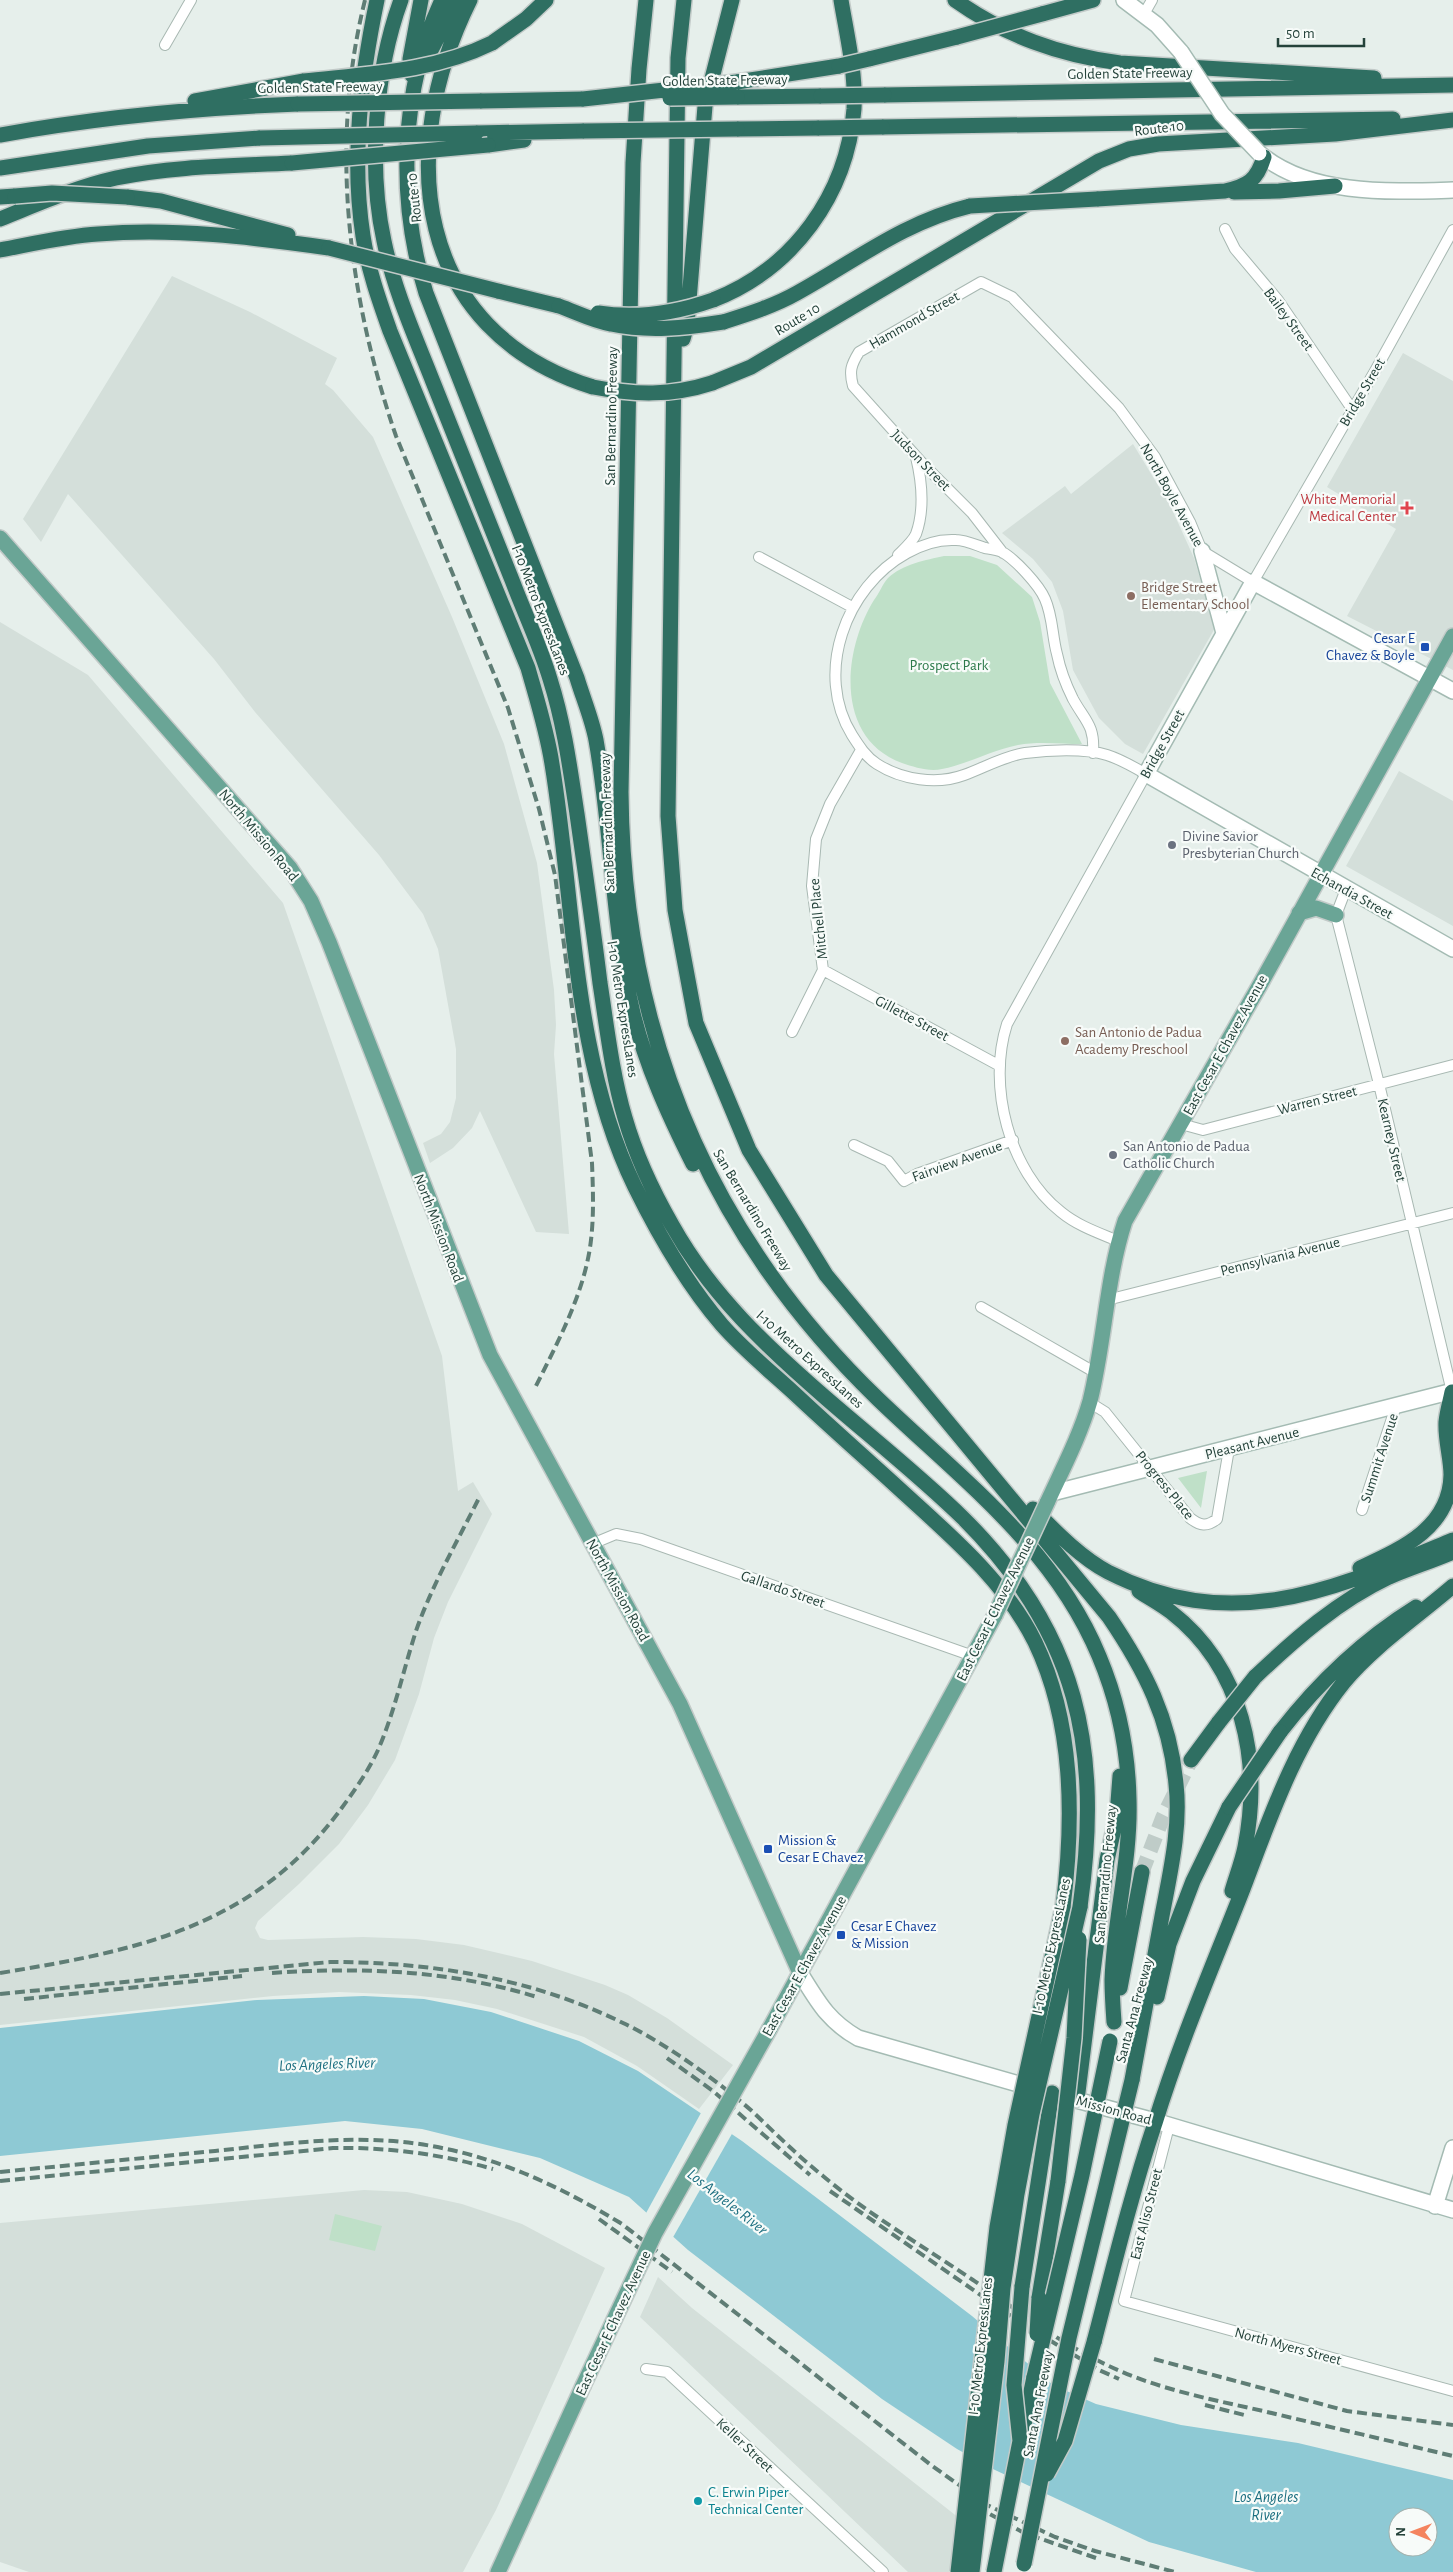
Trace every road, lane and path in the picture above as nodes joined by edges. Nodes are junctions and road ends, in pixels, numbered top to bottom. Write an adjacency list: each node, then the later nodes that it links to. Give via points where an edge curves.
1 (191, 0): 18 (street)
2 (377, 0): 115 (highway, I-10 Metro ExpressLanes, bridge, via 365,60 360,114 358,192 363,237 390,331 528,668 544,720 587,1029 612,1131 659,1234 689,1282 722,1325 946,1531 1017,1611 1035,1643 1049,1679 1065,1747 1070,1827 1063,1907 1015,2125 998,2227)
3 (401, 0): 96 (highway, I-10 Metro ExpressLanes, via 386,54 378,125 375,182 384,242 404,307 550,676 567,741 612,1062 626,1120 646,1176 674,1228 700,1270 737,1315 770,1349 961,1516 996,1553 1046,1626 1059,1650 1077,1704 1087,1766 1088,1836)
4 (421, 0): 21 (highway, via 410,59)
5 (442, 0): 21 (highway, via 424,43)
6 (457, 0): 23 (highway, via 428,56)
7 (470, 0): 24 (highway, Route 10, bridge, via 453,34 432,116 428,163 430,202 439,242 466,296 498,335 515,350 546,370 593,387 618,392 679,392 751,367 1091,165 1129,150 1158,144 1334,134)
8 (546, 0): 22 (highway, bridge, via 492,43 457,58 420,68 252,89)
9 (646, 0): 74 (highway, San Bernardino Freeway, via 633,163 621,782 623,869 640,981 669,1080 702,1160)
10 (684, 0): 41 (highway, San Bernardino Freeway, via 678,58)
11 (732, 0): 41 (highway, via 705,106 687,325)
12 (841, 0): 39 (highway, bridge, via 852,68 854,108 850,139 829,199 810,228 786,255 751,282 713,300 678,310 647,315)
13 (955, 0): 19 (highway, via 1021,39 1090,59)
14 (1093, 0): 20 (highway, bridge, via 957,37)
15 (1124, 0): 17 (main road)
16 (1152, 0): 17 (street)
17 (1144, 14): 27 (main road, bridge, via 1181,52 1222,114)
18 (166, 45)
19 (1453, 84): 20 (highway, Golden State Freeway, bridge, via 822,96)
20 (737, 89): 22 (highway, Golden State Freeway, bridge, via 583,99 298,104)
21 (414, 92): 23 (highway)
22 (140, 113): 26 (highway, Golden State Freeway)
23 (411, 120): 74 (highway, via 406,190 418,268 577,678 595,738 624,962 634,1014 650,1068 672,1123 706,1190)
24 (1453, 120): 25 (highway, bridge)
25 (584, 131): 28 (highway, bridge, via 260,138 148,146); 33 (highway, bridge, via 488,145 292,163 168,170 116,178 74,190)
26 (0, 135)
27 (1261, 155): 29 (main road, via 1297,174); 31 (highway, via 1256,178 1246,186)
28 (0, 168)
29 (1335, 186): 30 (main road, via 1380,192); 31 (highway, via 1244,194)
30 (1453, 190)
31 (1225, 191): 39 (highway, bridge, via 970,206 926,219 796,294 767,308 723,322 674,328 635,328 609,324)
32 (7, 196): 36 (highway, bridge, via 52,193 161,201 258,225)
33 (0, 219)
34 (1224, 229): 42 (street, Bailey Street, via 1235,249 1278,300)
35 (1453, 230): 42 (street, Bridge Street)
36 (329, 248): 37 (highway, via 247,236 164,231 96,234); 39 (highway, bridge)
37 (0, 250)
38 (981, 282): 40 (street, Hammond Street, via 859,352); 45 (street, North Boyle Avenue, via 1012,296 1119,408 1155,457)
39 (559, 306)
40 (851, 364): 43 (street, Judson Street, via 853,386)
41 (674, 382): 81 (highway, San Bernardino Freeway, via 668,816 674,910 696,1023 749,1150 826,1274)
42 (1352, 410): 49 (street, Bridge Street)
43 (916, 456): 46 (street, Judson Street, via 972,513); 48 (street, via 922,482 921,510 915,535)
44 (0, 538): 87 (main road, North Mission Road, via 290,868 311,901 490,1355)
45 (1202, 551): 49 (street, North Boyle Avenue); 51 (main road)
46 (1003, 553): 48 (street, Echandia Street, via 956,540 922,545); 56 (street, Echandia Street, via 1037,584 1045,599 1065,680 1088,719 1094,737)
47 (759, 557): 50 (street)
48 (894, 560): 50 (street, Echandia Street, via 870,582)
49 (1253, 582): 51 (main road, Bridge Street); 53 (main road, North Boyle Avenue)
50 (852, 607): 55 (street, Echandia Street, via 839,644 835,686 842,720)
51 (1224, 633): 57 (main road, Bridge Street)
52 (1453, 636): 53 (main road, East Cesar E Chavez Avenue)
53 (1429, 677): 54 (main road, North Boyle Avenue); 58 (main road, East Cesar E Chavez Avenue)
54 (1453, 691)
55 (861, 750): 56 (street, Echandia Street, via 877,764 898,774 923,780 962,776 1024,753); 63 (street, Mitchell Place, via 830,804 816,839 812,886)
56 (1093, 753): 57 (street, Echandia Street, via 1106,755)
57 (1146, 774): 58 (main road, Echandia Street); 66 (street, Bridge Street, via 1007,1024)
58 (1320, 875): 59 (main road, Echandia Street); 60 (main road, East Cesar E Chavez Avenue)
59 (1346, 890): 61 (street); 62 (main road, Echandia Street)
60 (1299, 913): 61 (main road, via 1316,908); 68 (main road, East Cesar E Chavez Avenue)
61 (1336, 915): 67 (street, Kearney Street)
62 (1453, 949)
63 (823, 970): 64 (street, Mitchell Place); 66 (street, Gillette Street)
64 (792, 1032)
65 (1453, 1065): 67 (street, Warren Street)
66 (1000, 1066): 69 (street, Bridge Street, via 1002,1098)
67 (1379, 1084): 68 (street, Warren Street, via 1203,1130); 72 (street, Kearney Street)
68 (1181, 1124): 73 (main road, East Cesar E Chavez Avenue, via 1136,1200)
69 (1013, 1140): 70 (street, Fairview Avenue, via 904,1181 888,1161); 73 (street, Bridge Street, via 1024,1168 1047,1199 1075,1222)
70 (854, 1145)
71 (1453, 1213): 72 (street, Pennsylvania Avenue)
72 (1411, 1223): 75 (street, Pennsylvania Avenue); 78 (street, Kearney Street)
73 (1118, 1241): 75 (main road, East Cesar E Chavez Avenue)
74 (758, 1258): 93 (highway, San Bernardino Freeway, via 828,1348 881,1402 982,1493 1050,1571 1070,1599 1096,1649)
75 (1107, 1300): 77 (main road, East Cesar E Chavez Avenue)
76 (981, 1306): 77 (street)
77 (1096, 1373): 79 (main road, East Cesar E Chavez Avenue)
78 (1453, 1393): 80 (main road, Pleasant Avenue); 91 (highway, via 1446,1422 1450,1484 1437,1519 1400,1549)
79 (1089, 1402): 83 (street, Progress Place, via 1105,1412); 84 (main road, East Cesar E Chavez Avenue, via 1066,1464)
80 (1396, 1406): 82 (main road, Pleasant Avenue); 85 (street, Summit Avenue)
81 (964, 1442): 89 (highway, via 1064,1540); 100 (highway, via 1109,1617 1137,1658 1165,1726 1176,1785 1177,1818 1172,1862)
82 (1229, 1449): 83 (main road, Pleasant Avenue); 83 (street, Progress Place, via 1217,1519 1210,1525 1198,1524 1190,1518)
83 (1151, 1468): 84 (main road, Pleasant Avenue)
84 (1049, 1498): 92 (main road, East Cesar E Chavez Avenue, bridge)
85 (1362, 1510)
86 (1453, 1540): 91 (highway, via 1351,1582)
87 (592, 1544): 92 (street, Gallardo Street, via 616,1534 641,1539); 97 (main road, North Mission Road, via 680,1704)
88 (1453, 1552): 94 (highway, bridge, via 1388,1578 1299,1635 1255,1677)
89 (1107, 1571): 91 (highway, via 1163,1594 1209,1602 1261,1602); 98 (highway, via 1171,1612 1200,1640 1234,1692 1246,1732 1252,1790 1245,1848)
90 (1453, 1585): 98 (highway, via 1350,1676 1313,1726 1289,1771); 100 (highway, Santa Ana Freeway, bridge, via 1392,1622 1348,1657 1301,1705 1229,1807 1193,1881 1169,1944 1142,2060)
91 (1298, 1597)
92 (973, 1656): 97 (main road, East Cesar E Chavez Avenue)
93 (1117, 1712): 99 (highway, San Bernardino Freeway, via 1128,1772 1129,1801 1112,1979); 102 (highway, via 1120,1780 1117,1815 1107,1860)
94 (1191, 1760)
95 (1142, 1872): 99 (highway, Santa Ana Freeway)
96 (1080, 1907): 109 (highway, bridge, via 1074,2038 1058,2181 1039,2298); 116 (highway, I-10 Metro ExpressLanes, bridge, via 1032,2114 1017,2194 1003,2288)
97 (800, 1973): 101 (main road, Mission Road, via 827,2016 858,2038); 113 (main road, East Cesar E Chavez Avenue, bridge, via 656,2233)
98 (1194, 2012): 103 (highway)
99 (1114, 2022): 109 (highway, Santa Ana Freeway, bridge)
100 (1132, 2080): 112 (highway, Santa Ana Freeway, bridge, via 1069,2338)
101 (1052, 2093): 102 (main road, Mission Road); 111 (highway, bridge, via 1022,2287 1014,2385)
102 (1077, 2100): 103 (main road, Mission Road)
103 (1162, 2124): 105 (main road, Mission Road); 107 (street, East Aliso Street); 112 (highway, bridge, via 1127,2213 1065,2441)
104 (1453, 2148): 105 (main road)
105 (1435, 2206): 106 (main road, Mission Road)
106 (1453, 2210)
107 (1124, 2302): 110 (street, North Myers Street)
108 (646, 2369): 114 (street, Keller Street, via 667,2372)
109 (1034, 2377): 111 (highway, Santa Ana Freeway, bridge)
110 (1453, 2391)
111 (1020, 2441): 117 (highway, Santa Ana Freeway, bridge)
112 (1040, 2486): 118 (highway, Santa Ana Freeway, bridge)
113 (499, 2570)
114 (883, 2572)
115 (958, 2572)
116 (972, 2572)
117 (994, 2572)
118 (1023, 2572)

